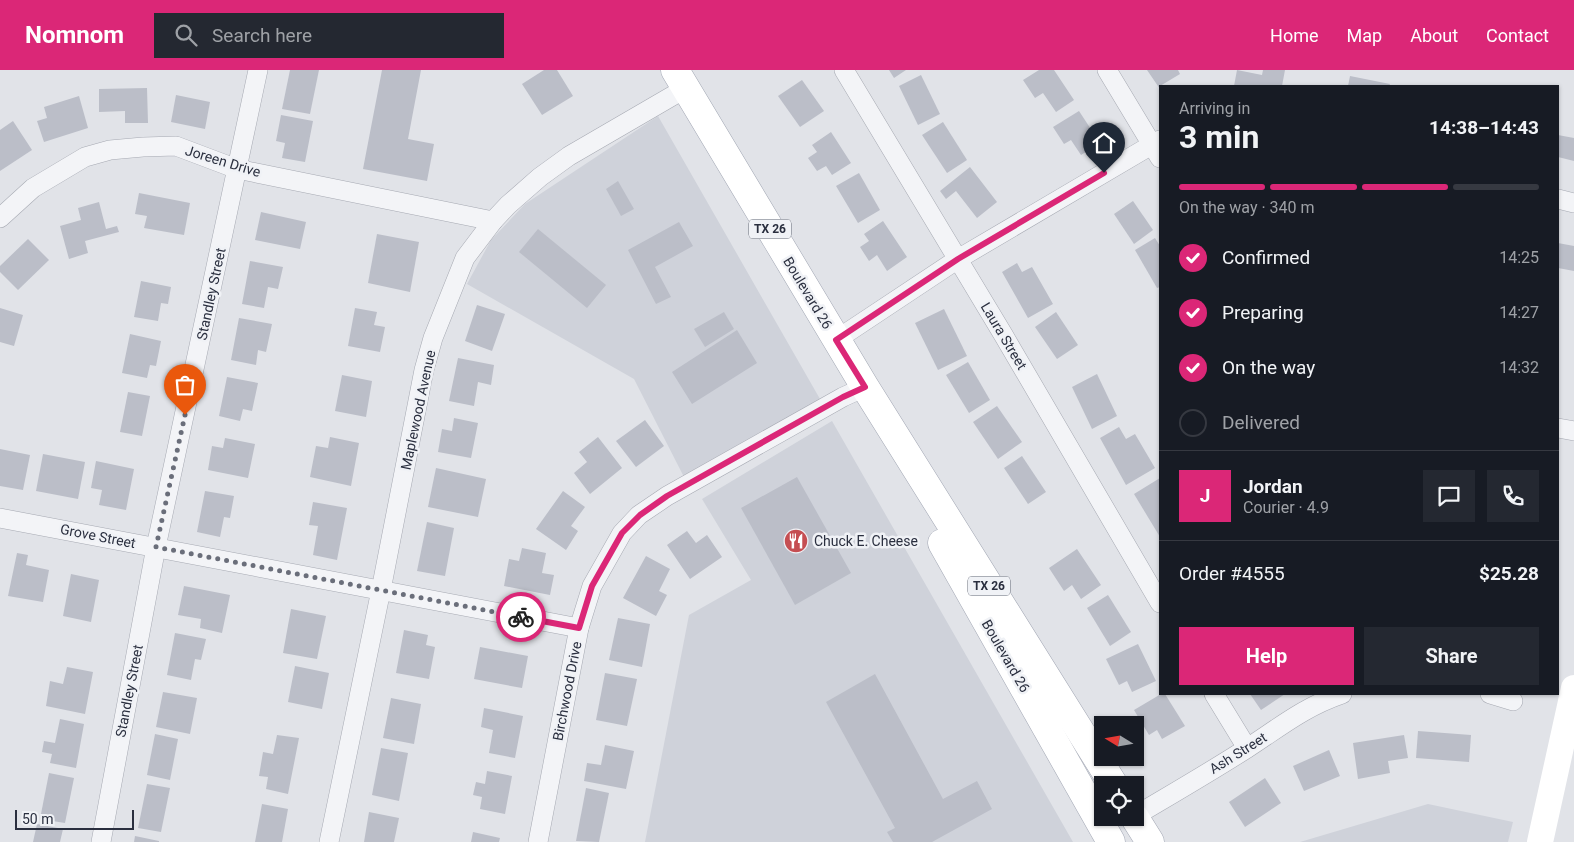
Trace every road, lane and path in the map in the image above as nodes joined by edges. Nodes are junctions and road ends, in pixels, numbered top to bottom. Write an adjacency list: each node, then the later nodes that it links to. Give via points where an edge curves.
1 (258, 70): 6 (street, Standley Street)
2 (844, 70): 11 (street, Laura Street)
3 (1107, 70): 5 (street)
4 (680, 79): 10 (street, Maplewood Avenue, via 540,177); 12 (main road, Boulevard 26 / TX 26)
5 (1157, 147): 11 (street)
6 (238, 169): 9 (street, Joreen Drive, via 176,146 110,150 85,157 33,188); 10 (street, Joreen Drive); 17 (street, Standley Street)
7 (1559, 199): 8 (street)
8 (1574, 202)
9 (0, 218)
10 (493, 221): 18 (street, Maplewood Avenue, via 465,258 433,338)
11 (958, 259): 12 (street); 19 (street, Laura Street)
12 (836, 340): 13 (main road, Boulevard 26 / TX 26)
13 (865, 387): 20 (street, Birchwood Drive, via 675,491 640,515 622,533 592,586); 27 (main road, Boulevard 26 / TX 26); 31 (main road, Boulevard 26 / TX 26, via 920,505)
14 (1559, 428): 15 (street)
15 (1574, 431)
16 (0, 518): 17 (street, Grove Street)
17 (156, 547): 18 (street, Grove Street); 32 (street, Standley Street)
18 (382, 590): 20 (street, Grove Street); 33 (street, Maplewood Avenue)
19 (1159, 601)
20 (579, 628): 34 (street, Birchwood Drive)
21 (1574, 688): 36 (main road)
22 (1215, 695): 26 (street)
23 (1339, 695): 26 (street, Ash Street, via 1295,715)
24 (1493, 695): 25 (street)
25 (1513, 701)
26 (1247, 748): 28 (street, Ash Street)
27 (1108, 776)
28 (1144, 811)
29 (1123, 826): 31 (street, Ash Street)
30 (1140, 826): 35 (main road)
31 (1109, 838)
32 (101, 842)
33 (329, 842)
34 (538, 842)
35 (1150, 842)
36 (1540, 842)

